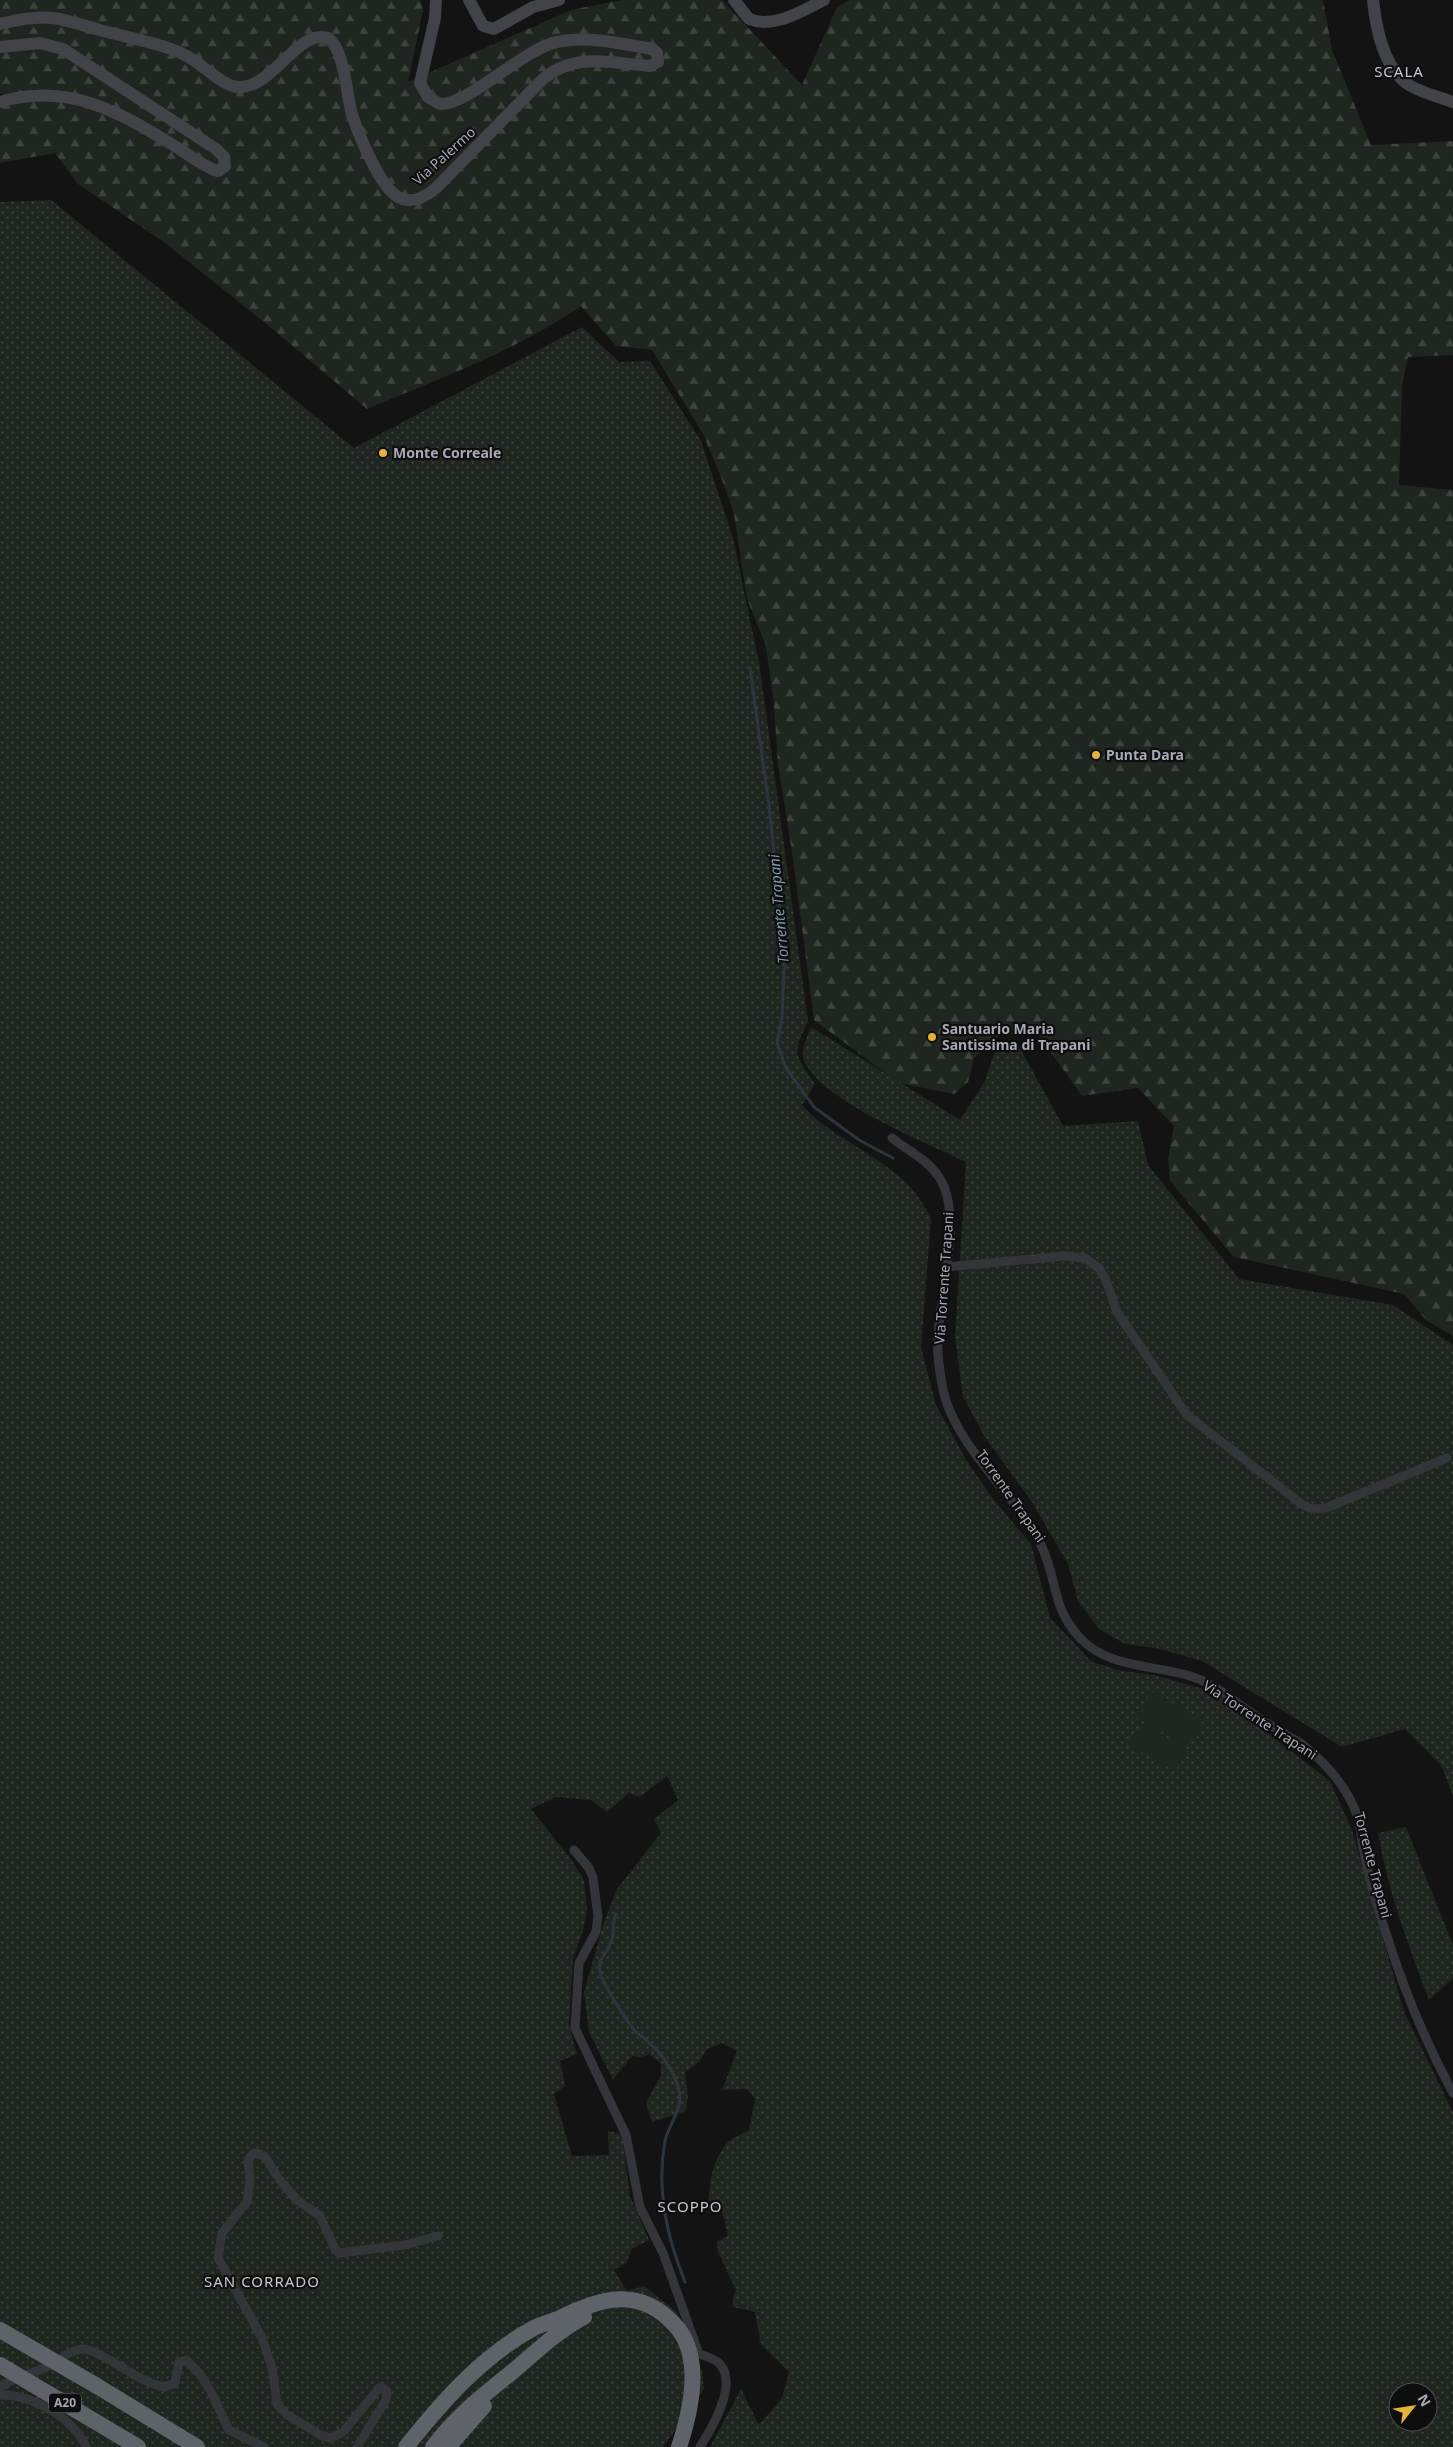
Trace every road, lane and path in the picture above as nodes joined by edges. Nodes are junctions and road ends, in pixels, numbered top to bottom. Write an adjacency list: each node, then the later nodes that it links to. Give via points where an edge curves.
1 (436, 0): 7 (main road, Via Palermo, via 420,83 428,97 440,104 457,100 536,50 557,42 588,40 652,49 657,53 658,62 650,66 580,62 559,68 543,79 436,188 422,198 408,200 397,198 388,191 373,164 352,113 338,53 328,38 320,36 308,40 268,74 238,87 224,82 190,57 165,47 53,18)
2 (469, 0): 3 (main road, via 483,26 494,29 533,7)
3 (560, 0)
4 (734, 0): 5 (main road, via 746,16 759,22 785,18)
5 (824, 0)
6 (1373, 0): 10 (main road, via 1381,42 1398,75 1414,88)
7 (0, 24)
8 (0, 47): 9 (main road, via 40,42 63,49 216,149 224,157 225,166 212,169 135,124 72,97 37,96)
9 (0, 102)
10 (1453, 102)
11 (892, 1138): 12 (street, Via Torrente Trapani, via 932,1168 948,1194)
12 (948, 1267): 13 (street, via 1065,1256 1090,1260 1103,1273 1117,1312 1186,1415 1307,1507 1326,1508); 15 (street, Torrente Trapani, via 942,1336 951,1401 977,1448 1044,1543 1062,1603 1070,1618 1091,1642 1116,1655 1210,1678 1304,1740 1338,1771 1361,1816 1401,1964); 16 (street, Via Torrente Trapani, via 938,1336 947,1403 974,1450 1041,1544 1066,1621 1088,1645 1114,1660 1209,1683 1302,1744 1334,1775 1358,1819 1397,1966 1428,2045)
13 (1447, 1458)
14 (574, 1850): 39 (street, via 593,1878 598,1916 596,1932 579,1963 575,2028 626,2135 640,2207 663,2253 699,2354 719,2363 726,2375 727,2386 718,2413)
15 (1453, 2083)
16 (1453, 2093)
17 (438, 2236): 32 (street, via 340,2253 335,2250 320,2216 297,2200 266,2158 254,2154 248,2160 247,2202 222,2233 219,2261 262,2338 272,2367 277,2404 282,2411 322,2436 331,2438 343,2432 379,2388 387,2391 386,2400)
18 (556, 2320): 33 (highway, via 534,2327 476,2369 438,2406); 34 (highway, via 485,2376); 38 (highway, via 594,2302 620,2299 644,2303 672,2321 685,2342 692,2371 689,2409)
19 (0, 2330): 24 (highway, A20)
20 (64, 2356): 31 (street, via 82,2349 142,2380 164,2387 175,2383 178,2362 186,2360 200,2374 229,2430)
21 (0, 2365): 27 (highway, A20)
22 (47, 2367): 25 (street)
23 (516, 2368): 35 (highway, via 477,2399); 36 (highway); 37 (highway, via 540,2346 588,2315 620,2309 647,2315 670,2333 681,2360 680,2400)
24 (97, 2386): 29 (highway, A20); 30 (highway)
25 (0, 2387)
26 (0, 2395): 28 (street, via 15,2396 57,2415 73,2426)
27 (133, 2445)
28 (86, 2447)
29 (197, 2447)
30 (210, 2447)
31 (264, 2447)
32 (357, 2447)
33 (406, 2447)
34 (418, 2447)
35 (433, 2447)
36 (448, 2447)
37 (668, 2447)
38 (679, 2447)
39 (700, 2447)

